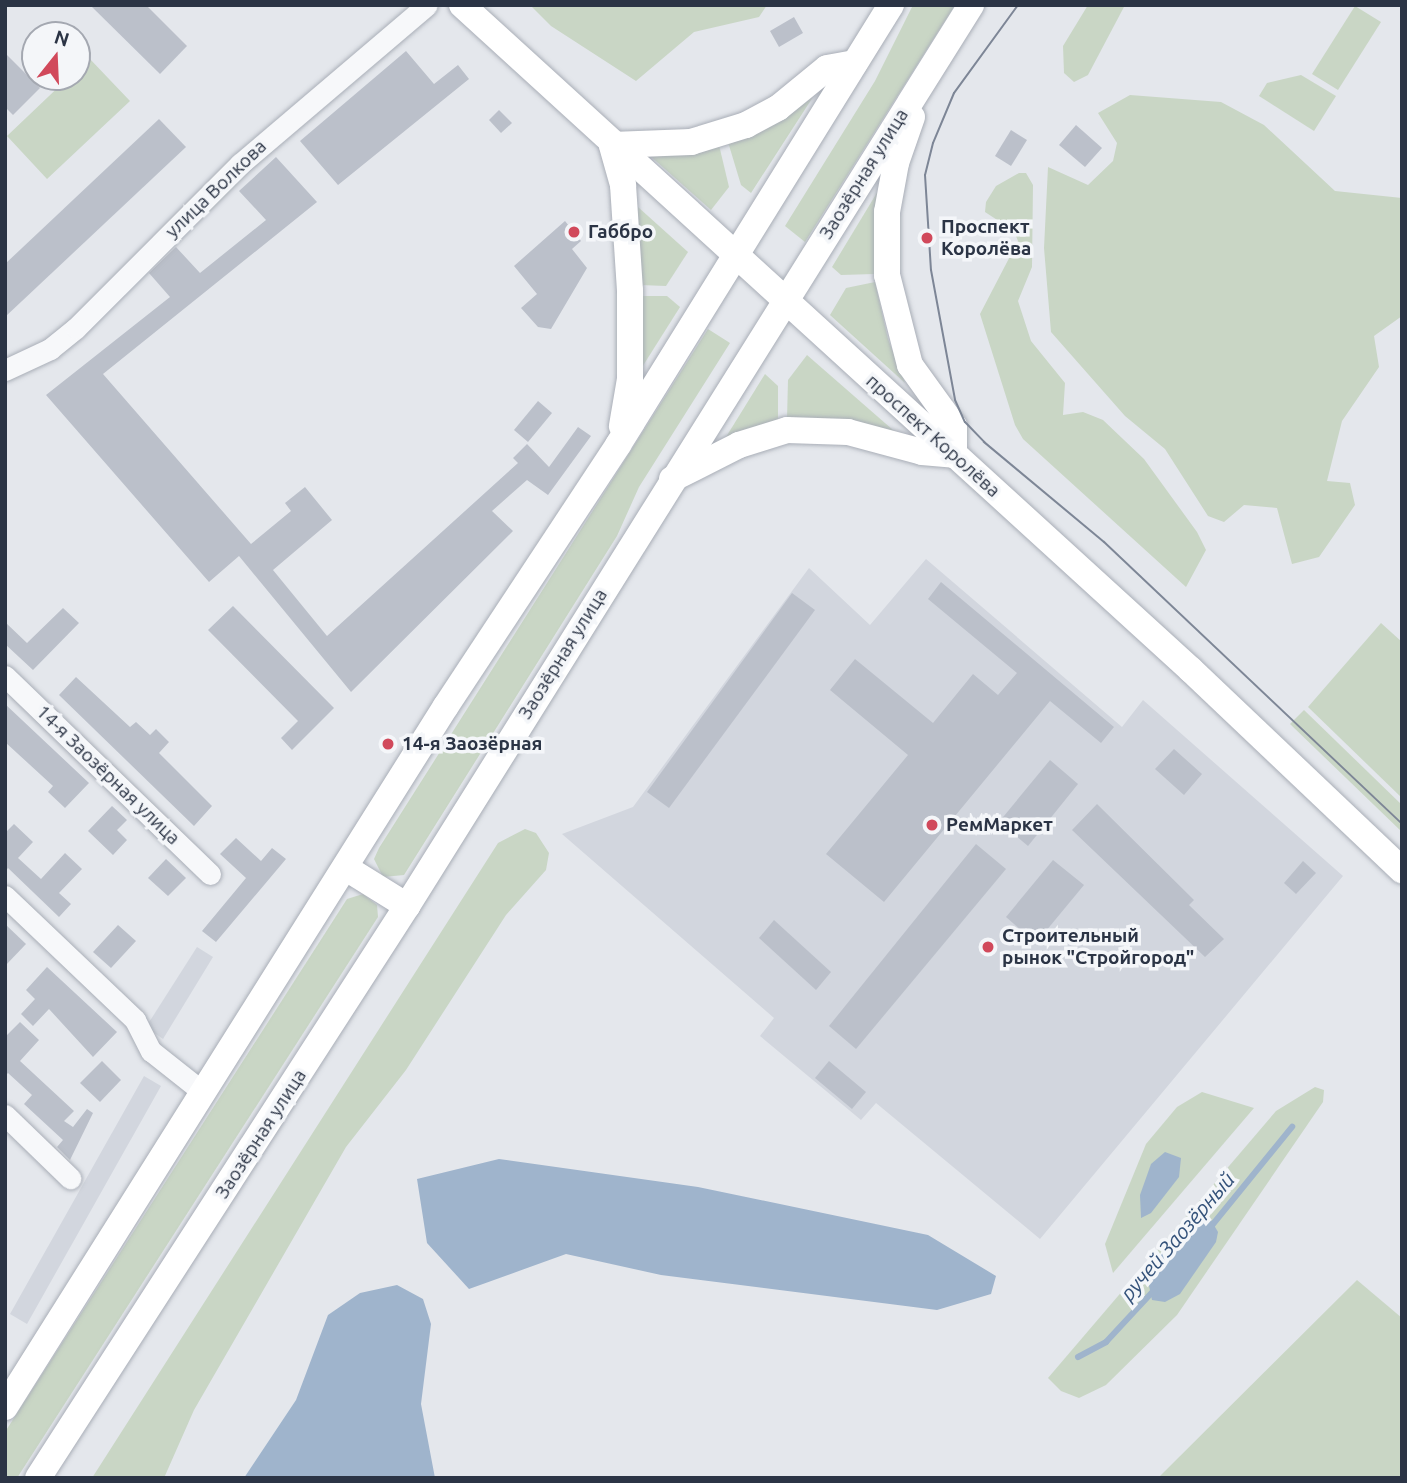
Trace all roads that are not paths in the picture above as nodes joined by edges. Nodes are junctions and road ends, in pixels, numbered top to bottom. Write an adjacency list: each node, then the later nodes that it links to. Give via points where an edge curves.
1 (427, 5): 10 (street, улица Волкова, via 240,164 76,328 50,349)
2 (462, 5): 7 (main road, проспект Королёва)
3 (891, 5): 5 (main road)
4 (971, 5): 6 (main road, Заозёрная улица)
5 (855, 63): 7 (main road, via 827,68 778,108 746,125 691,142); 8 (main road)
6 (922, 81): 9 (main road, Заозёрная улица); 12 (main road, via 896,163 887,212 887,275 910,365 954,426)
7 (612, 145): 8 (main road, проспект Королёва); 11 (main road, via 623,185 629,291 630,379)
8 (734, 257): 9 (main road, проспект Королёва); 11 (main road)
9 (783, 302): 12 (main road, проспект Королёва); 13 (main road, Заозёрная улица)
10 (5, 370)
11 (618, 445): 15 (main road)
12 (954, 455): 13 (main road, via 848,432 787,430 739,445); 16 (main road, проспект Королёва)
13 (671, 479): 19 (main road, Заозёрная улица)
14 (5, 676): 17 (street, 14-я Заозёрная улица)
15 (346, 868): 19 (main road); 20 (main road)
16 (1402, 870)
17 (210, 874)
18 (5, 896): 20 (street, via 135,1020 151,1052)
19 (407, 906): 24 (main road, Заозёрная улица)
20 (203, 1092): 23 (main road)
21 (5, 1115): 22 (street)
22 (70, 1178)
23 (5, 1407)
24 (38, 1478)

